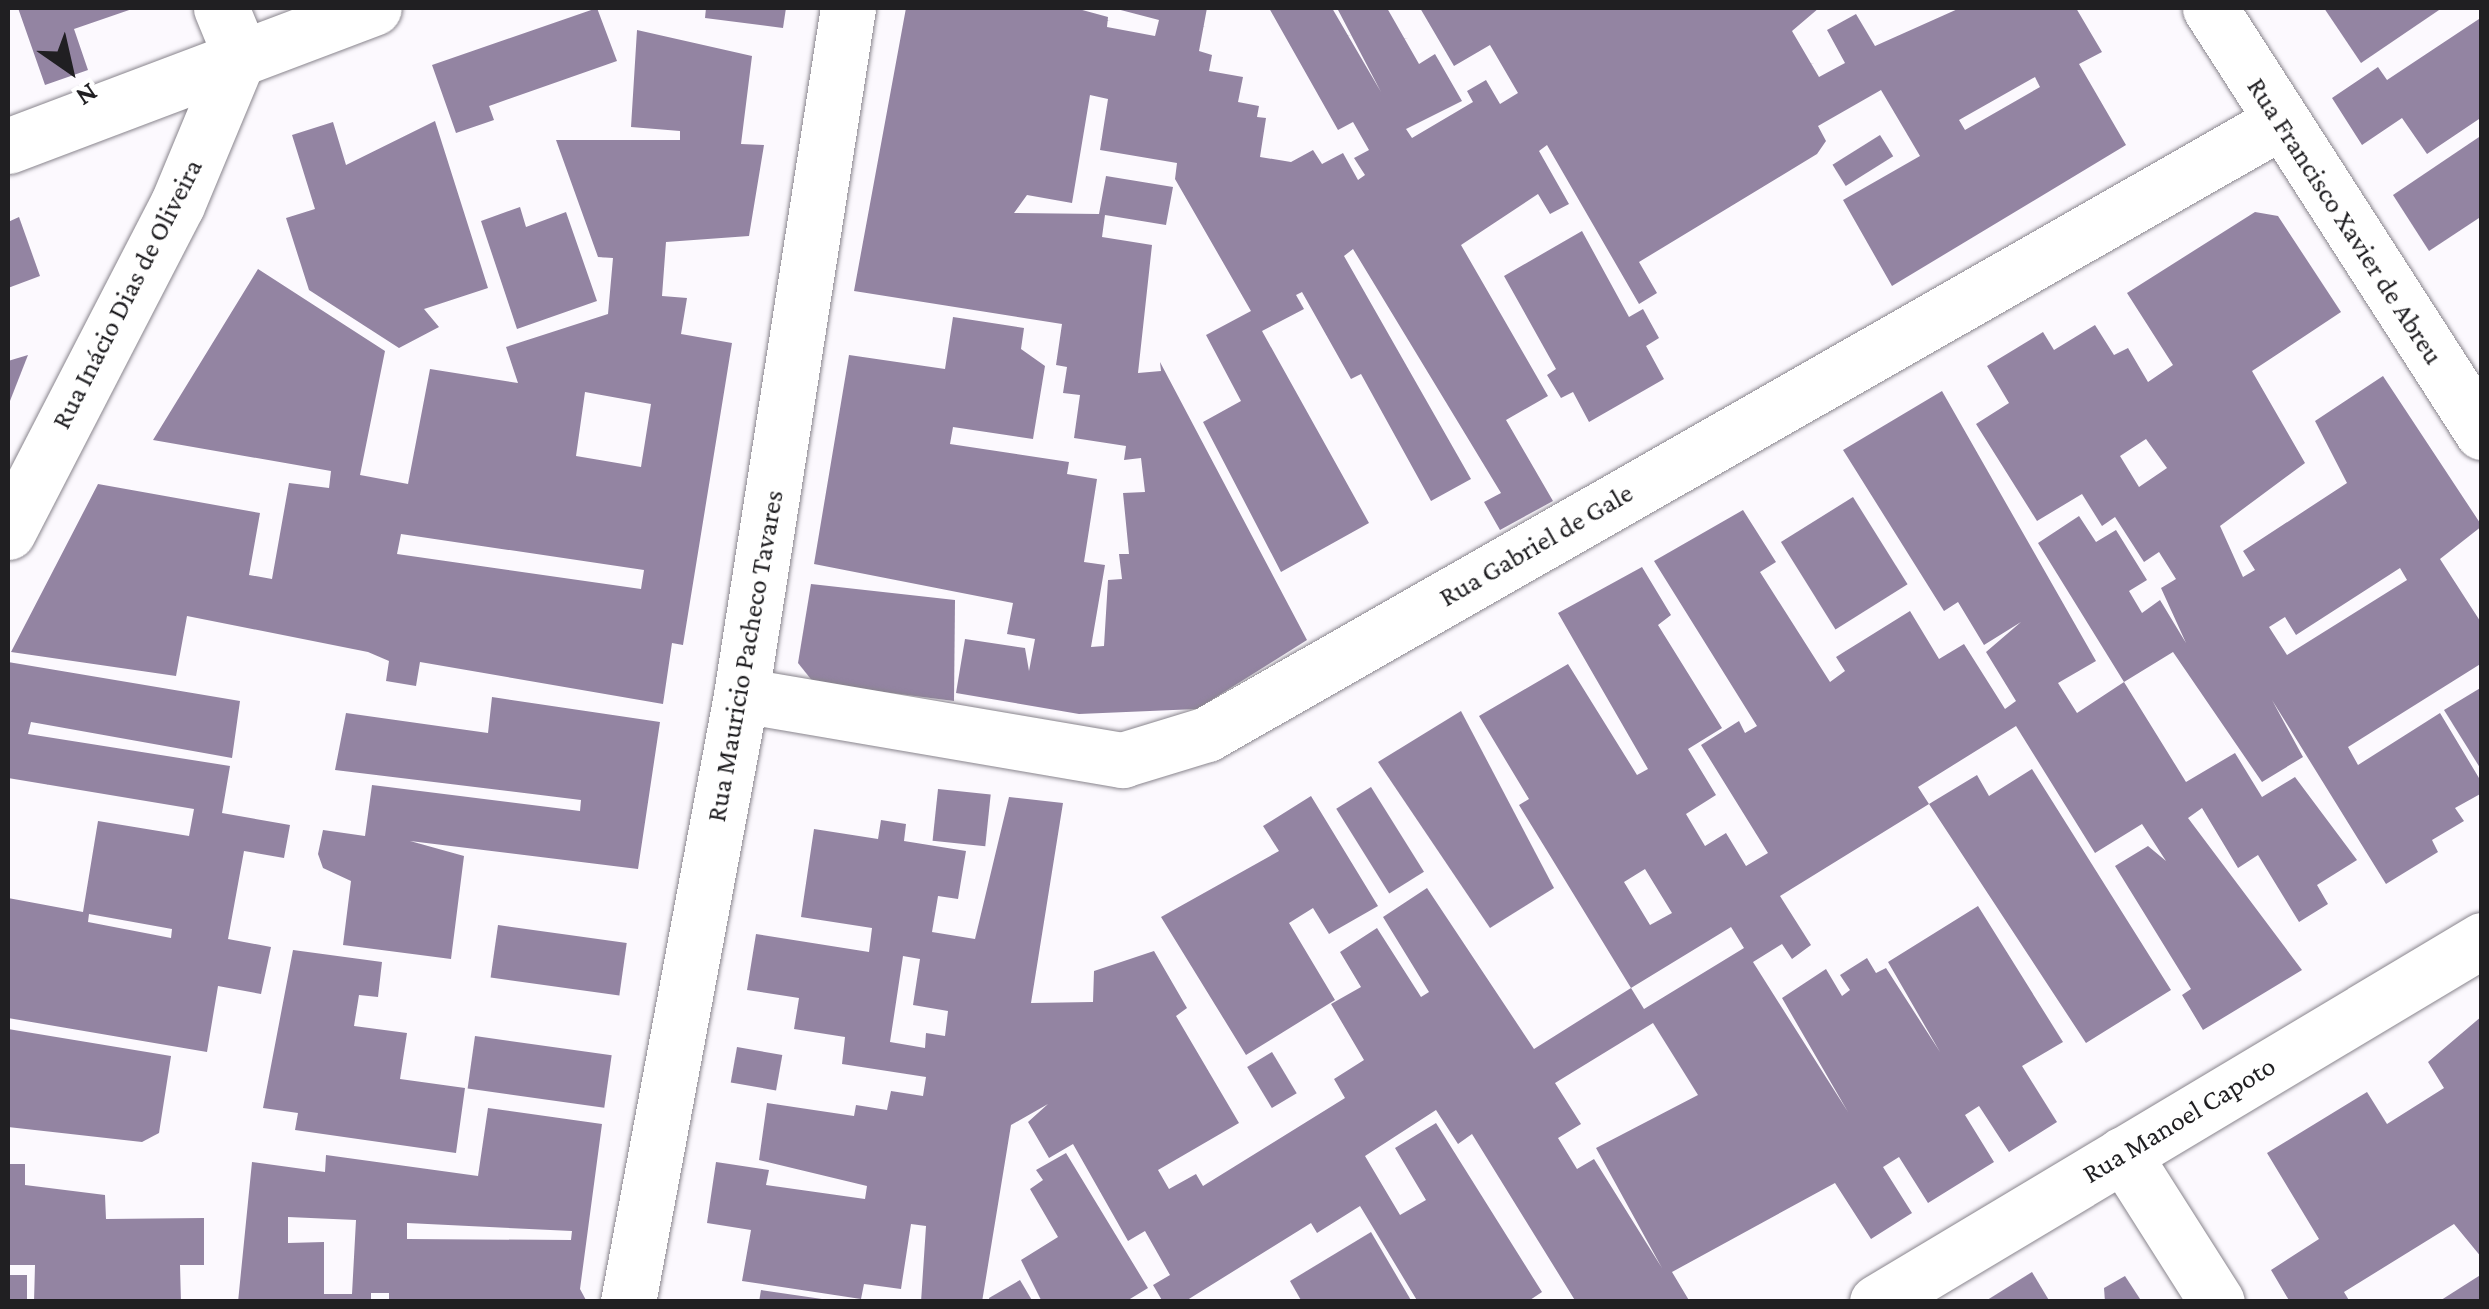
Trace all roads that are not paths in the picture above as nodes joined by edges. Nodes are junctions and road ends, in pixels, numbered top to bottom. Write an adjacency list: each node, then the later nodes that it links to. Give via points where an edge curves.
1 (374, 8): 4 (street)
2 (848, 8): 9 (street, Rua Mauricio Pacheco Tavares)
3 (2210, 8): 5 (street, Rua Francisco Xavier de Abreu)
4 (231, 31): 6 (street); 8 (street, Rua Inácio Dias de Oliveira, via 177,205)
5 (2280, 122): 7 (street, Rua Francisco Xavier de Abreu); 9 (street, Rua Gabriel de Gale, via 1207,734 1122,760)
6 (8, 146)
7 (2482, 432)
8 (8, 532)
9 (741, 695): 12 (street, Rua Mauricio Pacheco Tavares)
10 (2482, 940): 11 (street, Rua Manoel Capoto)
11 (2123, 1154): 13 (street, Rua Manoel Capoto); 14 (street)
12 (628, 1302)
13 (1877, 1302)
14 (2217, 1302)

